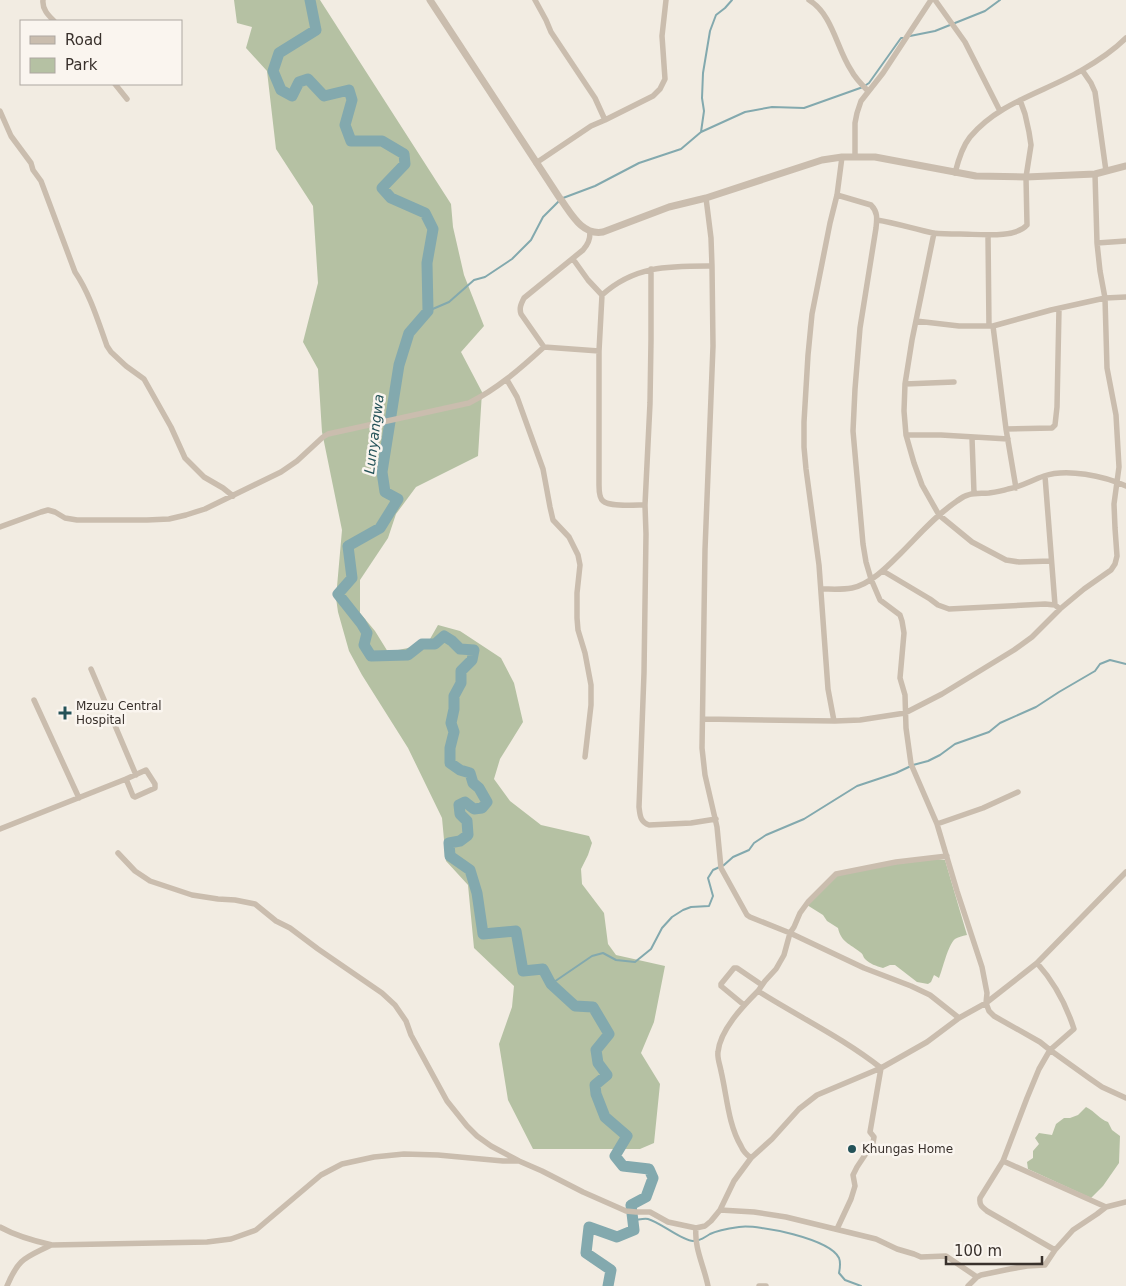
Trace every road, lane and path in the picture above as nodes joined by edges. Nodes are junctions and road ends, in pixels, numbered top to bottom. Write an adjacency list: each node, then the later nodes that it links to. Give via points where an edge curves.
1 (43, 0): 8 (street, via 46,12)
2 (430, 0): 20 (street)
3 (535, 0): 17 (street)
4 (666, 0): 17 (street, via 662,36 663,84 653,96)
5 (809, 0): 12 (street, via 816,4 827,20 850,70)
6 (931, 0): 12 (street)
7 (935, 0): 16 (street, via 964,42)
8 (53, 20)
9 (1125, 41): 10 (street)
10 (1082, 70): 14 (street); 22 (street, via 1095,92)
11 (116, 85): 13 (street)
12 (868, 91): 19 (street, via 861,101 855,123)
13 (127, 98)
14 (1020, 100): 16 (street); 25 (street, via 1030,132)
15 (0, 111): 57 (street, via 11,136 41,181 107,346 126,366 144,378 185,458 204,477)
16 (1000, 111): 23 (street, via 969,138)
17 (605, 120): 20 (street)
18 (842, 156): 19 (street); 26 (street); 27 (street)
19 (855, 156): 23 (street)
20 (536, 163): 29 (street, via 578,222)
21 (1126, 166): 22 (street)
22 (1106, 172): 24 (street)
23 (955, 173): 25 (street)
24 (1095, 174): 25 (street); 33 (street)
25 (1026, 178): 31 (street, via 1027,225 1014,232)
26 (837, 194): 28 (street, via 871,205); 64 (street, via 812,314 804,422 806,469)
27 (706, 198): 29 (street, via 669,207 603,232); 35 (street)
28 (877, 220): 30 (street); 63 (street, via 860,328 853,431 863,544)
29 (590, 232): 34 (street, via 587,245)
30 (934, 233): 31 (street); 41 (street)
31 (988, 235): 42 (street)
32 (1126, 241): 33 (street)
33 (1097, 243): 39 (street)
34 (573, 259): 37 (street); 43 (street, via 520,304 521,314)
35 (712, 266): 36 (street); 69 (street, via 713,346 705,550)
36 (651, 269): 37 (street, via 624,280); 58 (street)
37 (602, 295): 44 (street)
38 (1126, 297): 39 (street)
39 (1104, 298): 40 (street); 53 (street, via 1107,368 1118,438)
40 (1059, 309): 42 (street); 48 (street, via 1055,425 1052,428)
41 (916, 321): 42 (street); 47 (street)
42 (991, 326): 48 (street)
43 (544, 347): 44 (street); 45 (street)
44 (599, 351): 58 (street, via 600,498 609,504)
45 (507, 380): 57 (street, via 469,403 328,434 281,472); 71 (street, via 517,397 543,469 553,520 569,537 578,555 578,630 591,685)
46 (954, 382): 47 (street)
47 (906, 384): 49 (street)
48 (1006, 429): 51 (street)
49 (906, 435): 50 (street); 59 (street, via 922,485)
50 (972, 438): 51 (street); 56 (street)
51 (1008, 439): 55 (street)
52 (1045, 476): 53 (street, via 1070,473); 55 (street); 61 (street)
53 (1116, 482): 54 (street); 65 (street, via 1115,564)
54 (1126, 486)
55 (1016, 488): 56 (street)
56 (974, 493): 59 (street, via 958,500)
57 (233, 496): 60 (street, via 206,509 169,519 78,520 64,518 48,510)
58 (645, 506): 76 (street, via 640,818 649,825)
59 (939, 515): 61 (street, via 972,542 1001,558 1019,562); 62 (street)
60 (0, 526)
61 (1051, 561): 65 (street)
62 (882, 571): 63 (street); 65 (street, via 949,610 1045,604)
63 (871, 579): 64 (street, via 852,588); 68 (street, via 880,600 900,615 902,621 900,678 905,695)
64 (821, 589): 70 (street, via 828,688)
65 (1057, 607): 68 (street, via 1032,637 1014,650)
66 (92, 668): 72 (street)
67 (34, 700): 75 (street)
68 (905, 713): 70 (street); 77 (street, via 912,766)
69 (703, 720): 70 (street); 76 (street, via 705,775)
70 (834, 721)
71 (585, 757)
72 (136, 775): 73 (street); 73 (street, via 148,771 155,788 135,797)
73 (126, 778): 75 (street)
74 (1018, 792): 77 (street)
75 (79, 798): 78 (street)
76 (716, 819): 82 (street, via 721,866 747,914)
77 (937, 824): 80 (street)
78 (0, 829)
79 (118, 853): 93 (street, via 150,881 192,895 255,904 382,992 406,1021 410,1035 457,1114 477,1136)
80 (947, 856): 82 (street, via 868,866 836,874 800,913); 86 (street, via 982,967)
81 (1126, 872): 83 (street)
82 (790, 933): 84 (street, via 776,970); 88 (street, via 930,995)
83 (1036, 963): 86 (street); 89 (street, via 1062,999 1074,1029)
84 (762, 985): 85 (street); 87 (street, via 734,968 721,986)
85 (758, 991): 87 (street); 90 (street)
86 (986, 1003): 88 (street); 89 (street, via 994,1016)
87 (744, 1005): 92 (street, via 724,1035 718,1056 730,1118 740,1144)
88 (959, 1018): 90 (street)
89 (1050, 1050): 91 (street, via 1102,1087); 94 (street, via 1039,1069)
90 (881, 1068): 92 (street, via 817,1096); 100 (street, via 870,1132 874,1137 873,1143 853,1175 852,1199)
91 (1126, 1098)
92 (751, 1158): 97 (street, via 734,1181)
93 (519, 1161): 99 (street, via 626,1210 650,1212 668,1222); 101 (street, via 404,1154 374,1157 342,1164 321,1175 256,1230 231,1239)
94 (1003, 1161): 96 (street); 102 (street, via 980,1198 980,1205)
95 (1126, 1202): 96 (street)
96 (1106, 1207): 102 (street, via 1073,1230)
97 (720, 1210): 99 (street, via 708,1224); 100 (street, via 786,1217)
98 (0, 1227): 101 (street)
99 (696, 1228): 105 (street, via 696,1246)
100 (837, 1229): 103 (street, via 876,1239 921,1257 948,1257)
101 (52, 1245): 104 (street, via 19,1264)
102 (1055, 1250): 103 (street, via 1045,1266 1027,1266)
103 (977, 1276): 108 (street)
104 (7, 1286)
105 (708, 1286)
106 (760, 1286): 107 (street)
107 (766, 1286)
108 (968, 1286)

